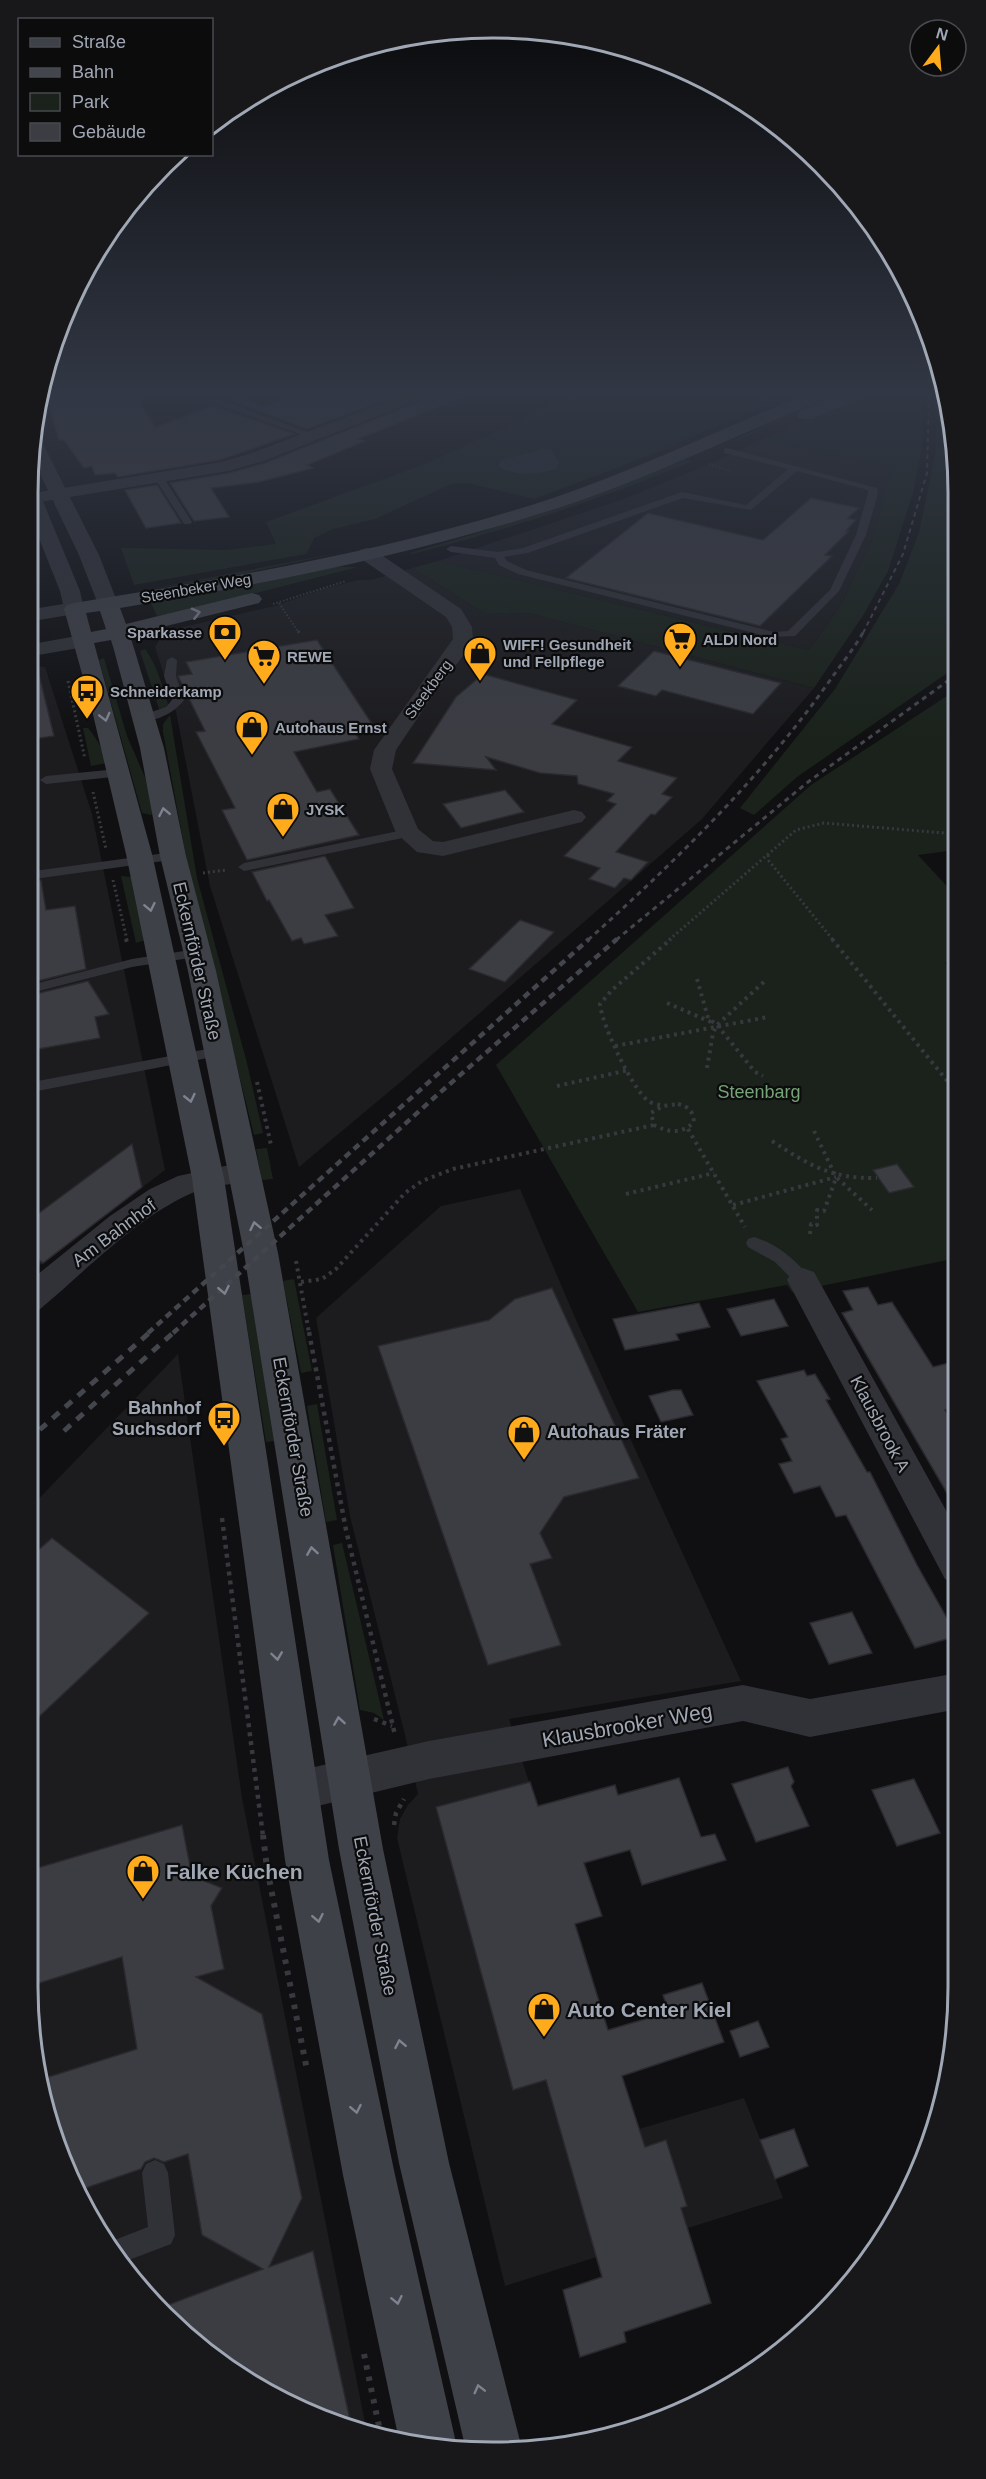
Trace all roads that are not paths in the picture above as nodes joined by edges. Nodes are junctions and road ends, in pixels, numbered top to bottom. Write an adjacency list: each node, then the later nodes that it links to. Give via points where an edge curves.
1 (66, 508): 12 (street, Eckernförder Straße)
2 (178, 508): 8 (lane)
3 (540, 508): 11 (main road, Steenbeker Weg)
4 (588, 508): 9 (main road, Steenbeker Weg)
5 (648, 508): 10 (lane, via 557,541)
6 (869, 508): 10 (lane, via 861,535 834,591 791,634 774,635 522,572 503,563)
7 (38, 512): 13 (street, Eckernförder Straße)
8 (187, 522)
9 (451, 549): 10 (lane); 11 (main road, Steenbeker Weg)
10 (498, 555)
11 (381, 564): 12 (main road, Steenbeker Weg, via 238,581); 15 (main road, Steenbeker Weg, one-way to 11); 23 (street, Steekberg, via 454,614 462,627 456,652 385,750 381,769)
12 (108, 604): 13 (main road, Steenbeker Weg); 15 (main road, Eckernförder Straße)
13 (74, 609): 14 (street, Steenbeker Weg); 16 (main road, Eckernförder Straße)
14 (38, 614)
15 (118, 632): 16 (main road, Steenbeker Weg); 19 (main road, Eckernförder Straße)
16 (82, 641): 17 (street, Steenbeker Weg); 20 (main road, Eckernförder Straße, one-way to 20, via 102,706)
17 (38, 649)
18 (172, 660): 19 (lane, via 170,676 178,700 170,709)
19 (144, 718): 24 (main road, Eckernförder Straße, one-way to 19)
20 (104, 775): 21 (lane); 25 (main road, Eckernförder Straße)
21 (46, 780)
22 (574, 817): 23 (street, via 443,849 426,847)
23 (408, 833): 26 (lane)
24 (173, 856): 25 (lane); 28 (main road, Eckernförder Straße)
25 (140, 860): 27 (lane); 29 (main road, Eckernförder Straße, one-way to 29)
26 (244, 867)
27 (38, 875)
28 (197, 953): 29 (lane); 31 (main road, Eckernförder Straße)
29 (146, 961): 30 (lane); 32 (main road, Eckernförder Straße)
30 (38, 987)
31 (219, 1052): 32 (lane); 34 (main road, Eckernförder Straße)
32 (181, 1058): 33 (lane); 35 (main road, Eckernförder Straße, one-way to 35)
33 (38, 1086)
34 (244, 1172): 35 (street, Am Bahnhof); 41 (main road, Eckernförder Straße, one-way to 34, via 269,1293)
35 (208, 1178): 38 (street, Am Bahnhof, via 182,1186 144,1208); 42 (main road, Eckernförder Straße, one-way to 42)
36 (754, 1244): 37 (lane, via 771,1249)
37 (803, 1280): 39 (street, Klausbrook A)
38 (38, 1292)
39 (948, 1549)
40 (948, 1693): 41 (street, Klausbrooker Weg, via 810,1718 743,1703)
41 (348, 1779): 42 (street, Klausbrooker Weg); 46 (main road, Eckernförder Straße, one-way to 41, via 424,2163)
42 (297, 1791): 45 (main road, Eckernförder Straße, one-way to 45, via 369,2175)
43 (155, 2173): 44 (lane, via 162,2235)
44 (122, 2250)
45 (427, 2437)
46 (492, 2442)

